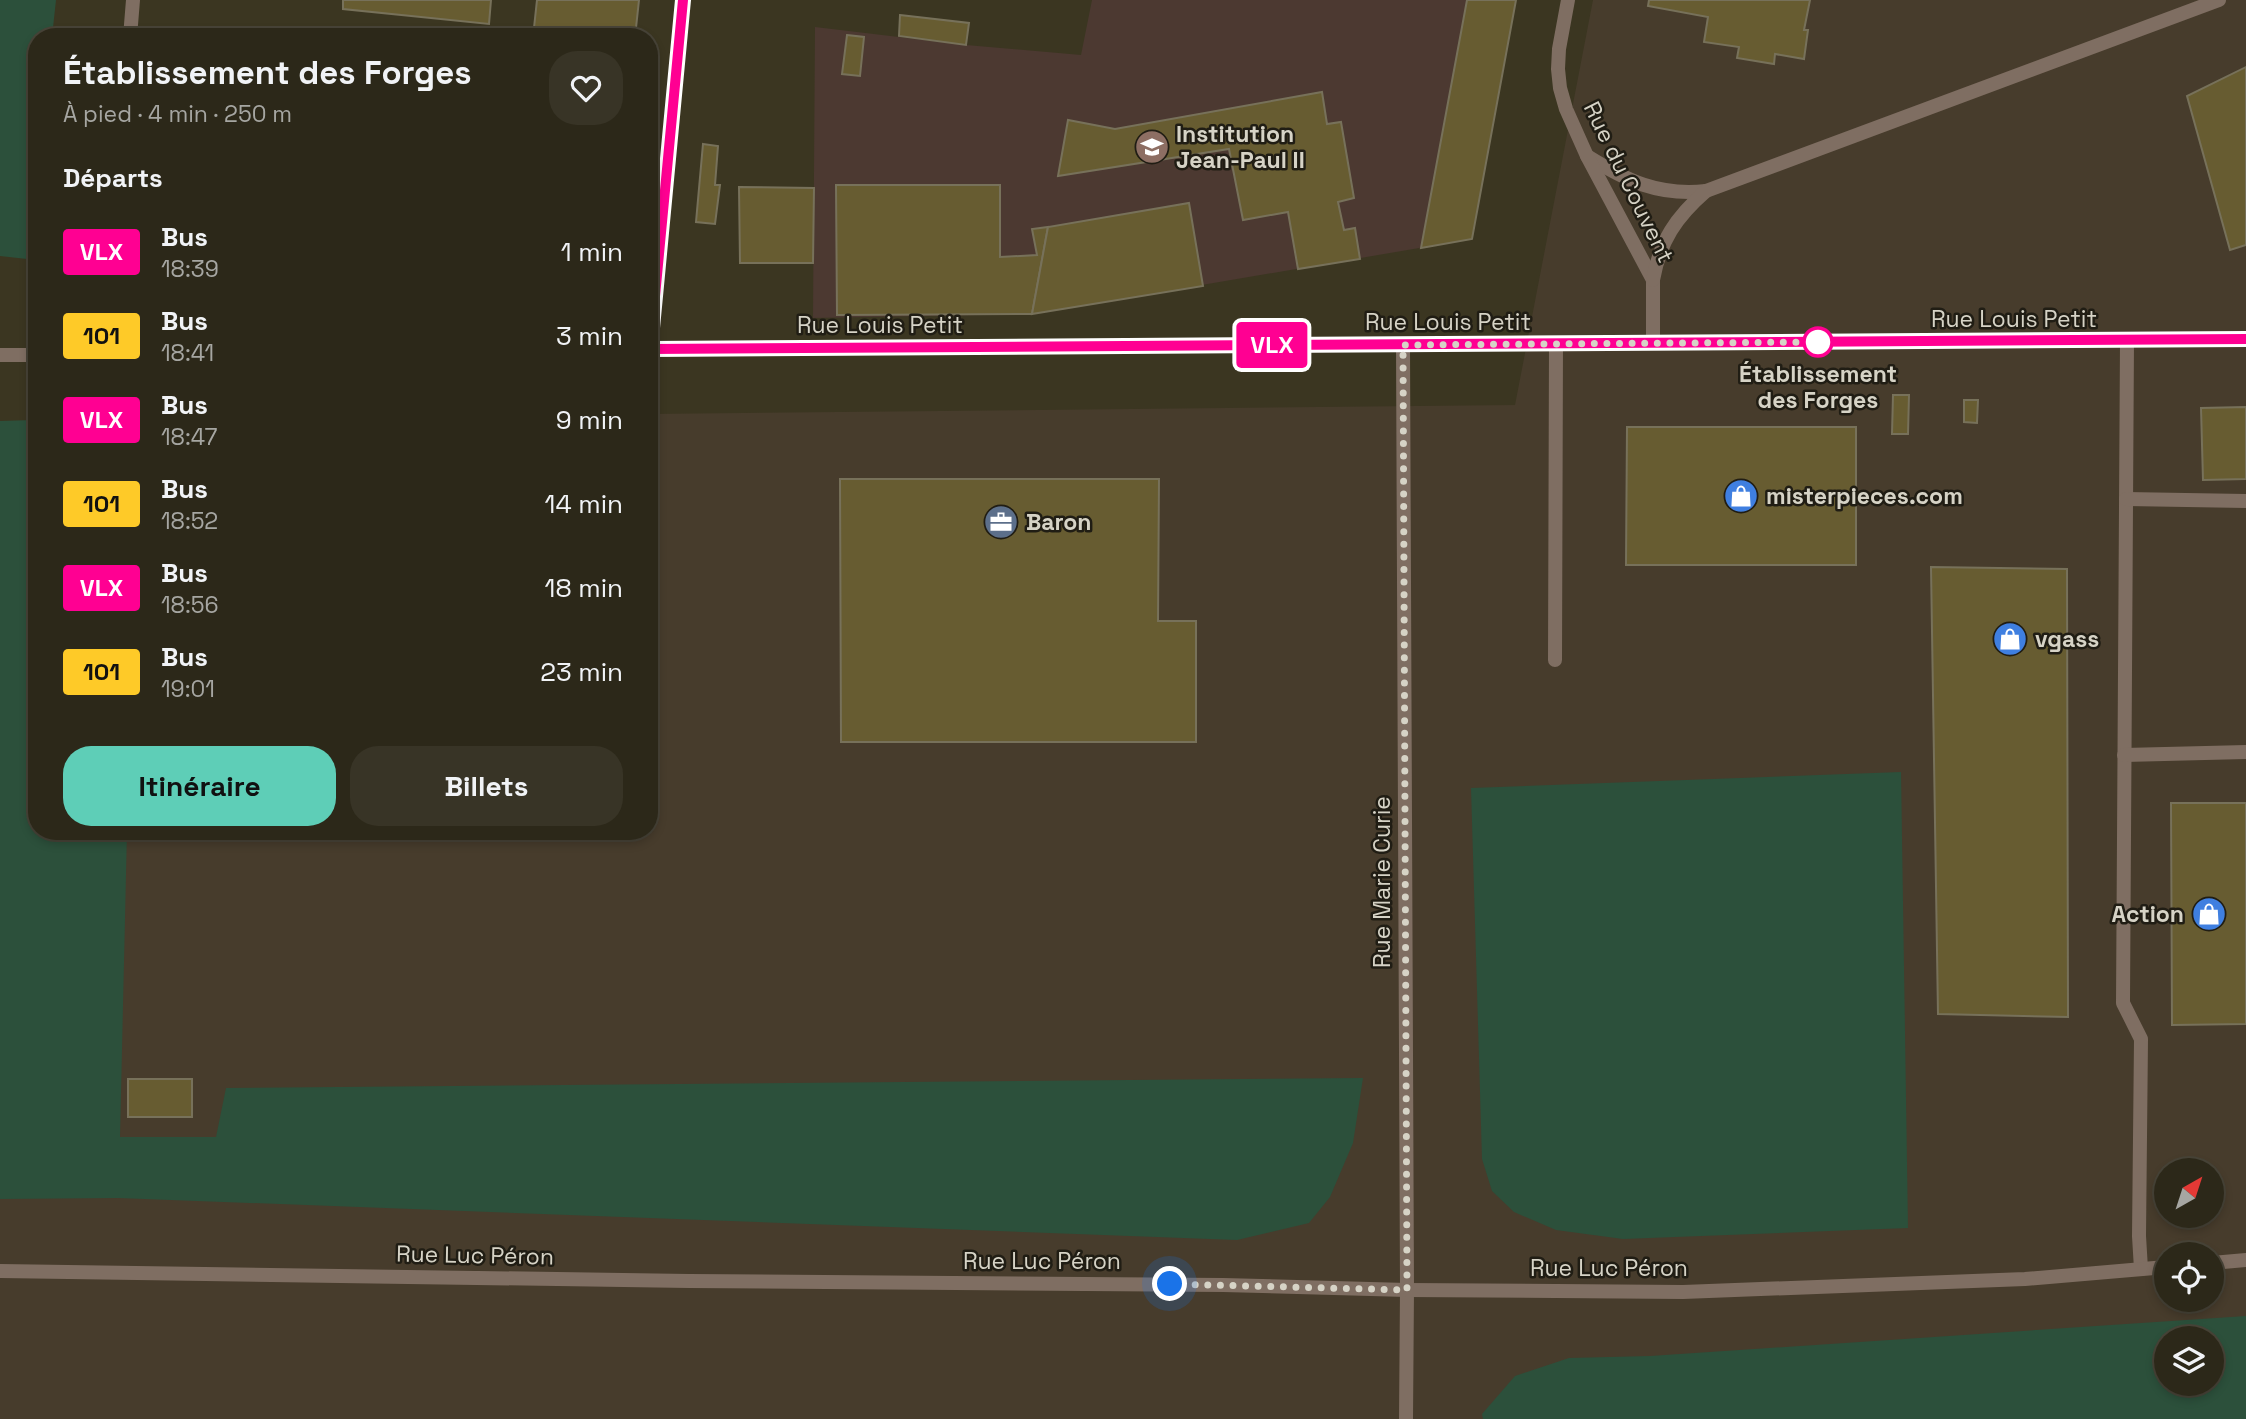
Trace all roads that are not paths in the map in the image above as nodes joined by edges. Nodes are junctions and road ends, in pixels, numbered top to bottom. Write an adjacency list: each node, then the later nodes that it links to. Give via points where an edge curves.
1 (133, 0): 5 (street)
2 (683, 0): 8 (street)
3 (1568, 0): 6 (street, Rue du Couvent, via 1558,69 1566,109)
4 (2219, 0): 7 (street)
5 (131, 28)
6 (1587, 156): 7 (street, via 1648,187 1685,194); 9 (street, Rue du Couvent)
7 (1706, 191): 9 (street, via 1670,229)
8 (658, 264)
9 (1653, 280): 12 (street, Rue du Couvent)
10 (2246, 339): 11 (street, Rue Louis Petit)
11 (2127, 341): 12 (street, Rue Louis Petit); 18 (street)
12 (1653, 343): 13 (street, Rue Louis Petit)
13 (1556, 344): 14 (street, Rue Louis Petit); 20 (street)
14 (1403, 345): 15 (street, Rue Louis Petit); 28 (street, Rue Marie Curie)
15 (658, 349)
16 (0, 355): 17 (street)
17 (28, 355)
18 (2126, 499): 19 (street); 22 (street)
19 (2246, 501)
20 (1555, 660)
21 (2246, 752): 22 (street)
22 (2124, 755): 26 (street, via 2123,1003 2141,1039)
23 (2246, 1260): 24 (street)
24 (2224, 1262)
25 (2154, 1268): 26 (street, Rue Luc Péron)
26 (2141, 1269): 28 (street, Rue Luc Péron, via 2025,1279 1720,1291)
27 (0, 1271): 28 (street, Rue Luc Péron)
28 (1407, 1290): 29 (street, Rue Marie Curie)
29 (1406, 1419)

